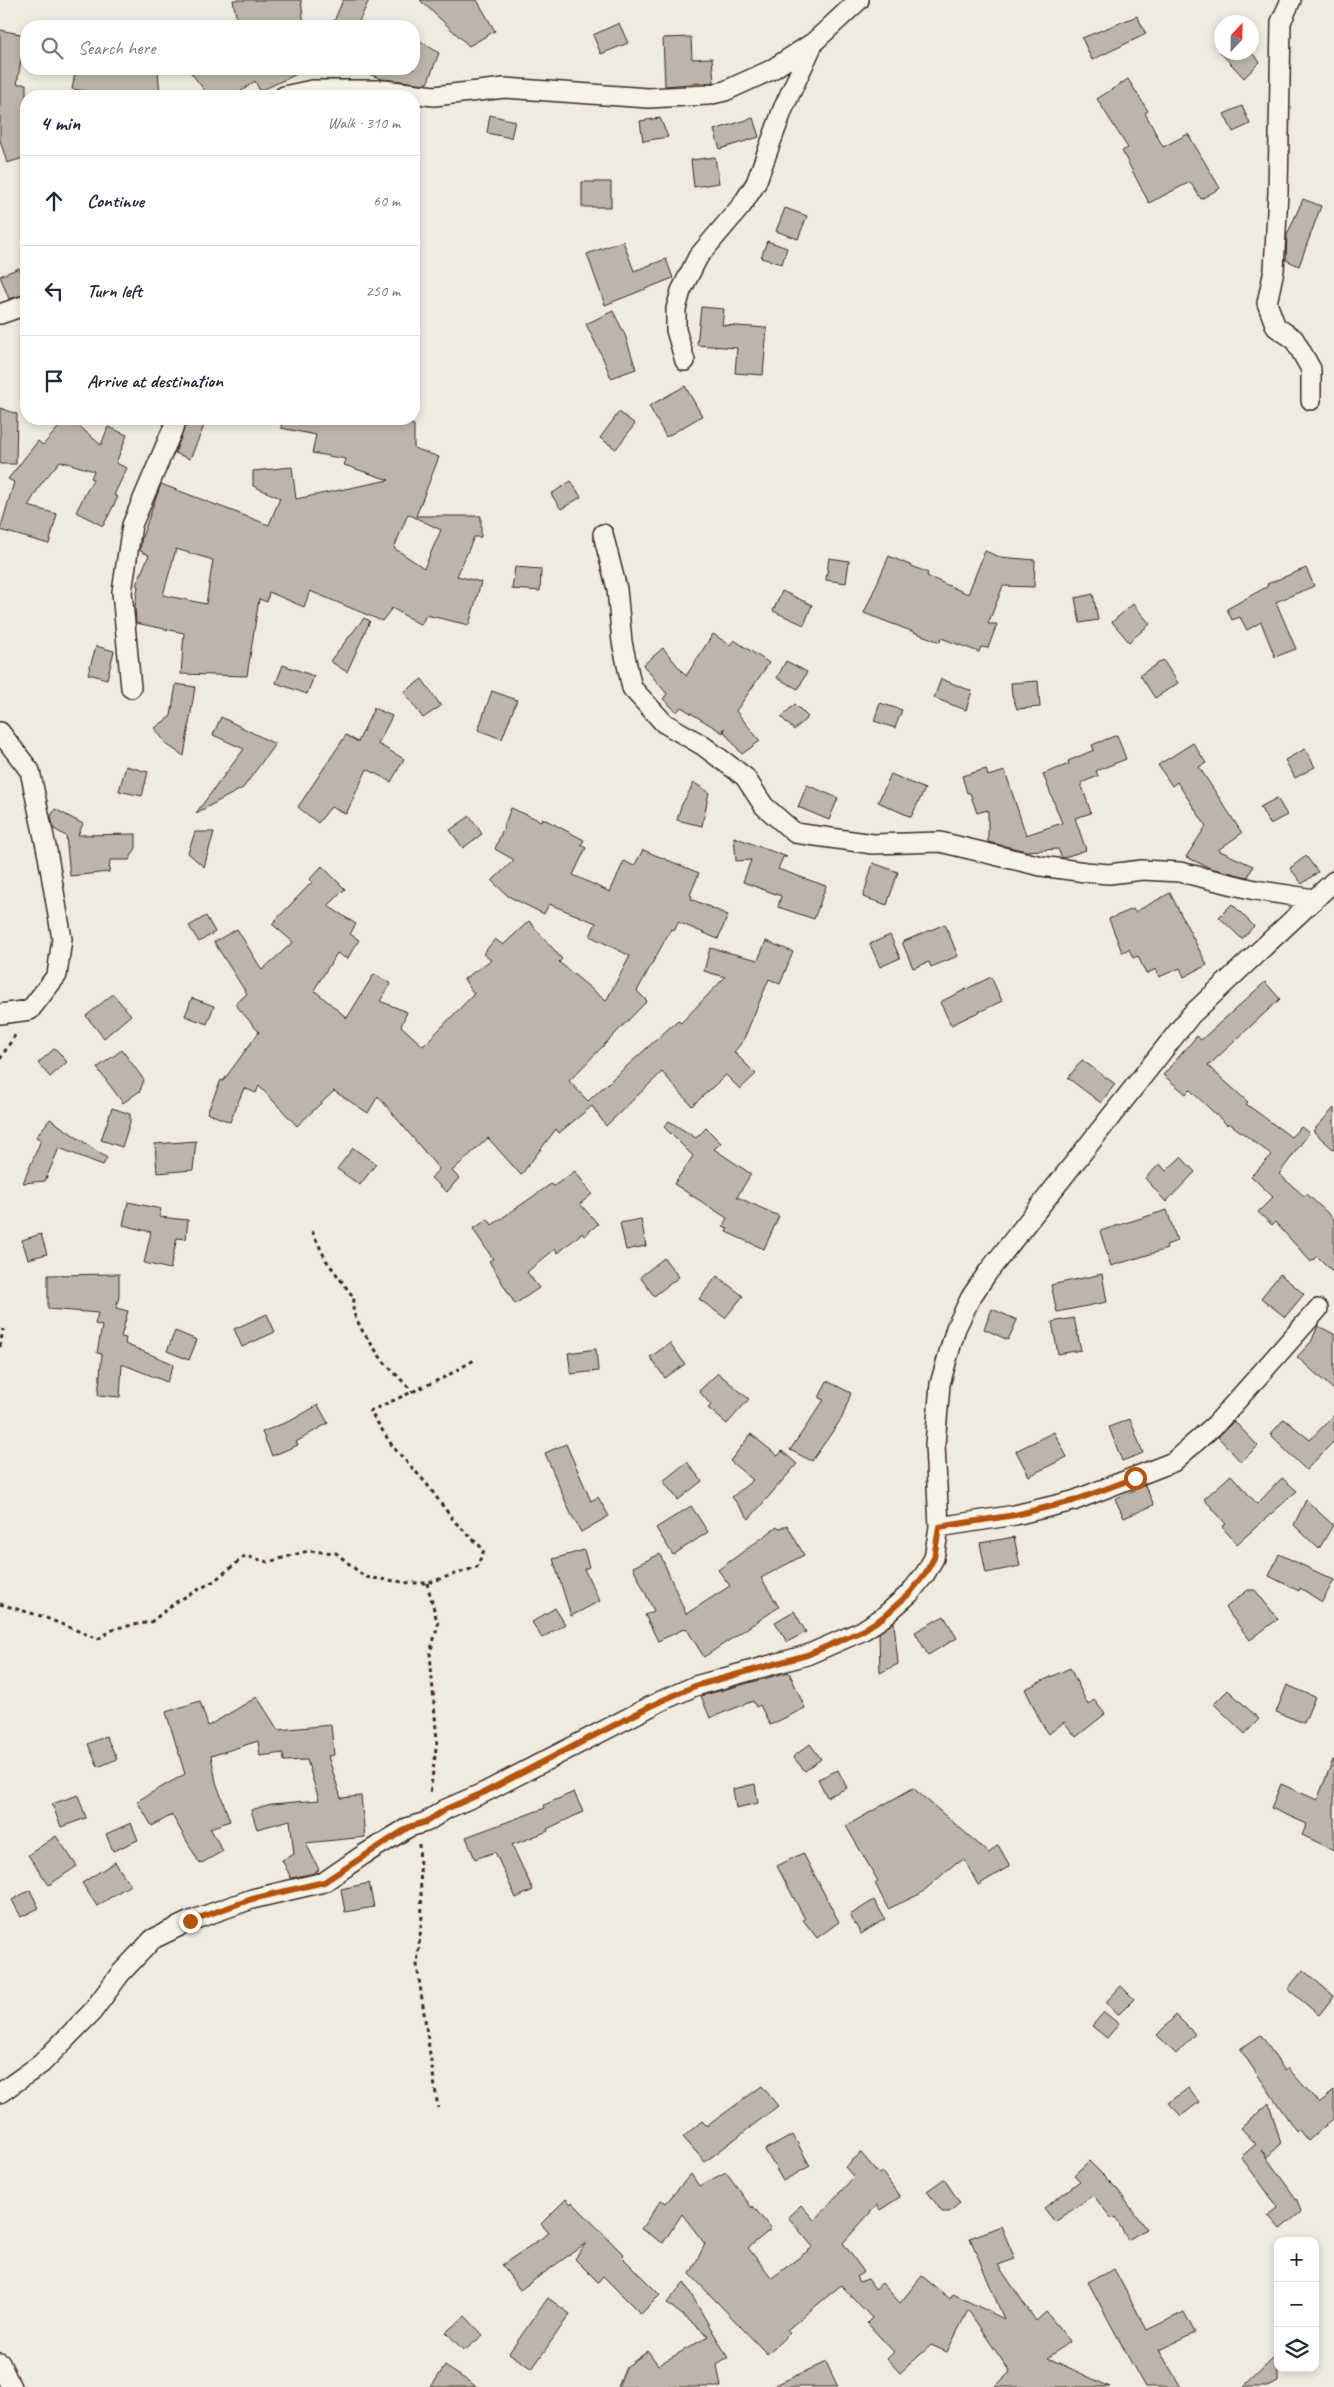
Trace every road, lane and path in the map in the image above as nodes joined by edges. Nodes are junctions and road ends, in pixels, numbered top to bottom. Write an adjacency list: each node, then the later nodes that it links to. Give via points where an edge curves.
1 (859, 0): 3 (street)
2 (1291, 0): 10 (street, via 1280,22 1278,192 1274,270 1267,303 1276,326 1294,339 1311,369)
3 (814, 42): 6 (street, via 750,81 708,95 648,98 505,88 434,96); 9 (street, via 783,109 756,183 698,256 680,291 676,330)
4 (312, 90): 5 (street)
5 (384, 90)
6 (420, 94)
7 (20, 307): 8 (street)
8 (0, 314)
9 (685, 361)
10 (1311, 400)
11 (174, 425): 13 (street, via 132,525 122,592)
12 (603, 534): 16 (street, via 617,589 622,642 632,688 664,723 702,745 745,777 764,806 795,833 873,844 940,842 1041,866 1085,872 1180,872 1255,890)
13 (130, 688)
14 (0, 732): 17 (street, via 30,771 62,939 56,975 30,1010)
15 (1334, 881): 16 (street)
16 (1314, 898): 24 (street, via 1191,1016 971,1296 956,1328 940,1384 936,1445)
17 (0, 1014)
18 (312, 1231): 23 (path, via 326,1260 354,1298 353,1312 363,1332 383,1361)
19 (1318, 1309): 24 (street, via 1216,1424 1173,1462 1073,1501 1015,1515)
20 (3, 1330): 21 (path)
21 (0, 1347)
22 (476, 1359): 23 (path)
23 (413, 1392): 25 (path, via 370,1412 393,1447 454,1521 484,1550 477,1567 427,1583 410,1583 365,1577 336,1553 308,1552 268,1562 245,1556 214,1581 176,1602 151,1622 116,1628 98,1638)
24 (939, 1527): 26 (street, via 934,1558 925,1574 910,1593 862,1631 807,1655 695,1686 446,1809 426,1822 409,1827 324,1882 252,1899 190,1921 153,1939 120,1974 92,2012 41,2064)
25 (0, 1604)
26 (0, 2093)
27 (0, 2364): 28 (street)
28 (11, 2387)

